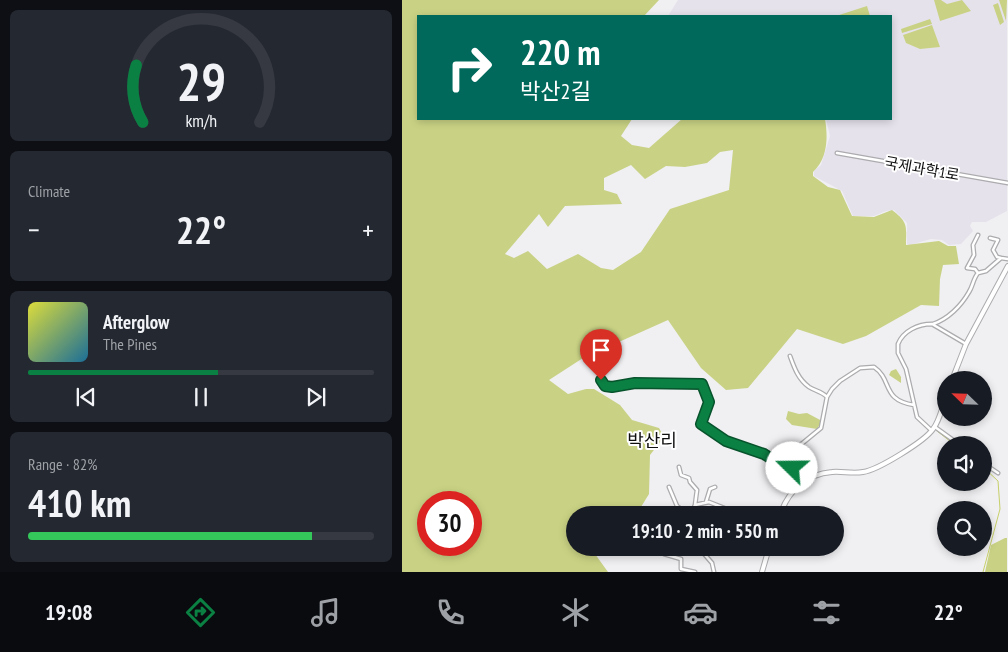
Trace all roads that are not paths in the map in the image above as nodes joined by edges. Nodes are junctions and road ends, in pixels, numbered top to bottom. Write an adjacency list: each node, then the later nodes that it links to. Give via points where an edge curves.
1 (837, 153): 2 (street, 국제과학1로)
2 (1008, 183)
3 (978, 235): 8 (street, via 973,245 974,255 967,268 976,269)
4 (990, 238): 5 (street, via 998,240 993,250)
5 (1001, 258): 6 (street); 8 (street, via 986,271)
6 (1008, 259)
7 (1008, 266): 10 (main road)
8 (978, 273): 9 (street, via 969,293 950,316)
9 (932, 324): 10 (street); 15 (street, via 907,332 898,344)
10 (966, 344): 12 (main road)
11 (790, 356): 14 (street, via 798,375)
12 (956, 371)
13 (601, 380): 21 (street, via 605,386 612,387 635,383 702,384 709,402 702,416 701,424 705,429 712,430 726,441 764,454)
14 (827, 397): 15 (street, via 840,381 868,366 878,369 893,396); 19 (street, via 821,428)
15 (914, 405): 17 (street, via 917,417)
16 (937, 418): 17 (main road)
17 (933, 428): 18 (street); 24 (main road, via 875,468 864,472 832,472)
18 (946, 436)
19 (786, 462): 21 (street); 24 (street)
20 (679, 467): 28 (street, via 680,475 689,478 697,490)
21 (784, 467): 24 (street)
22 (992, 470): 23 (street)
23 (998, 474)
24 (803, 482): 31 (main road, via 786,498)
25 (669, 487): 29 (street)
26 (715, 487): 27 (street, via 710,489)
27 (706, 502): 28 (street); 30 (street)
28 (695, 505)
29 (677, 506)
30 (717, 506)
31 (783, 506)
32 (671, 556): 35 (street, via 681,559 681,569)
33 (706, 556): 36 (street)
34 (767, 556): 37 (main road)
35 (695, 572)
36 (714, 572)
37 (762, 572)

